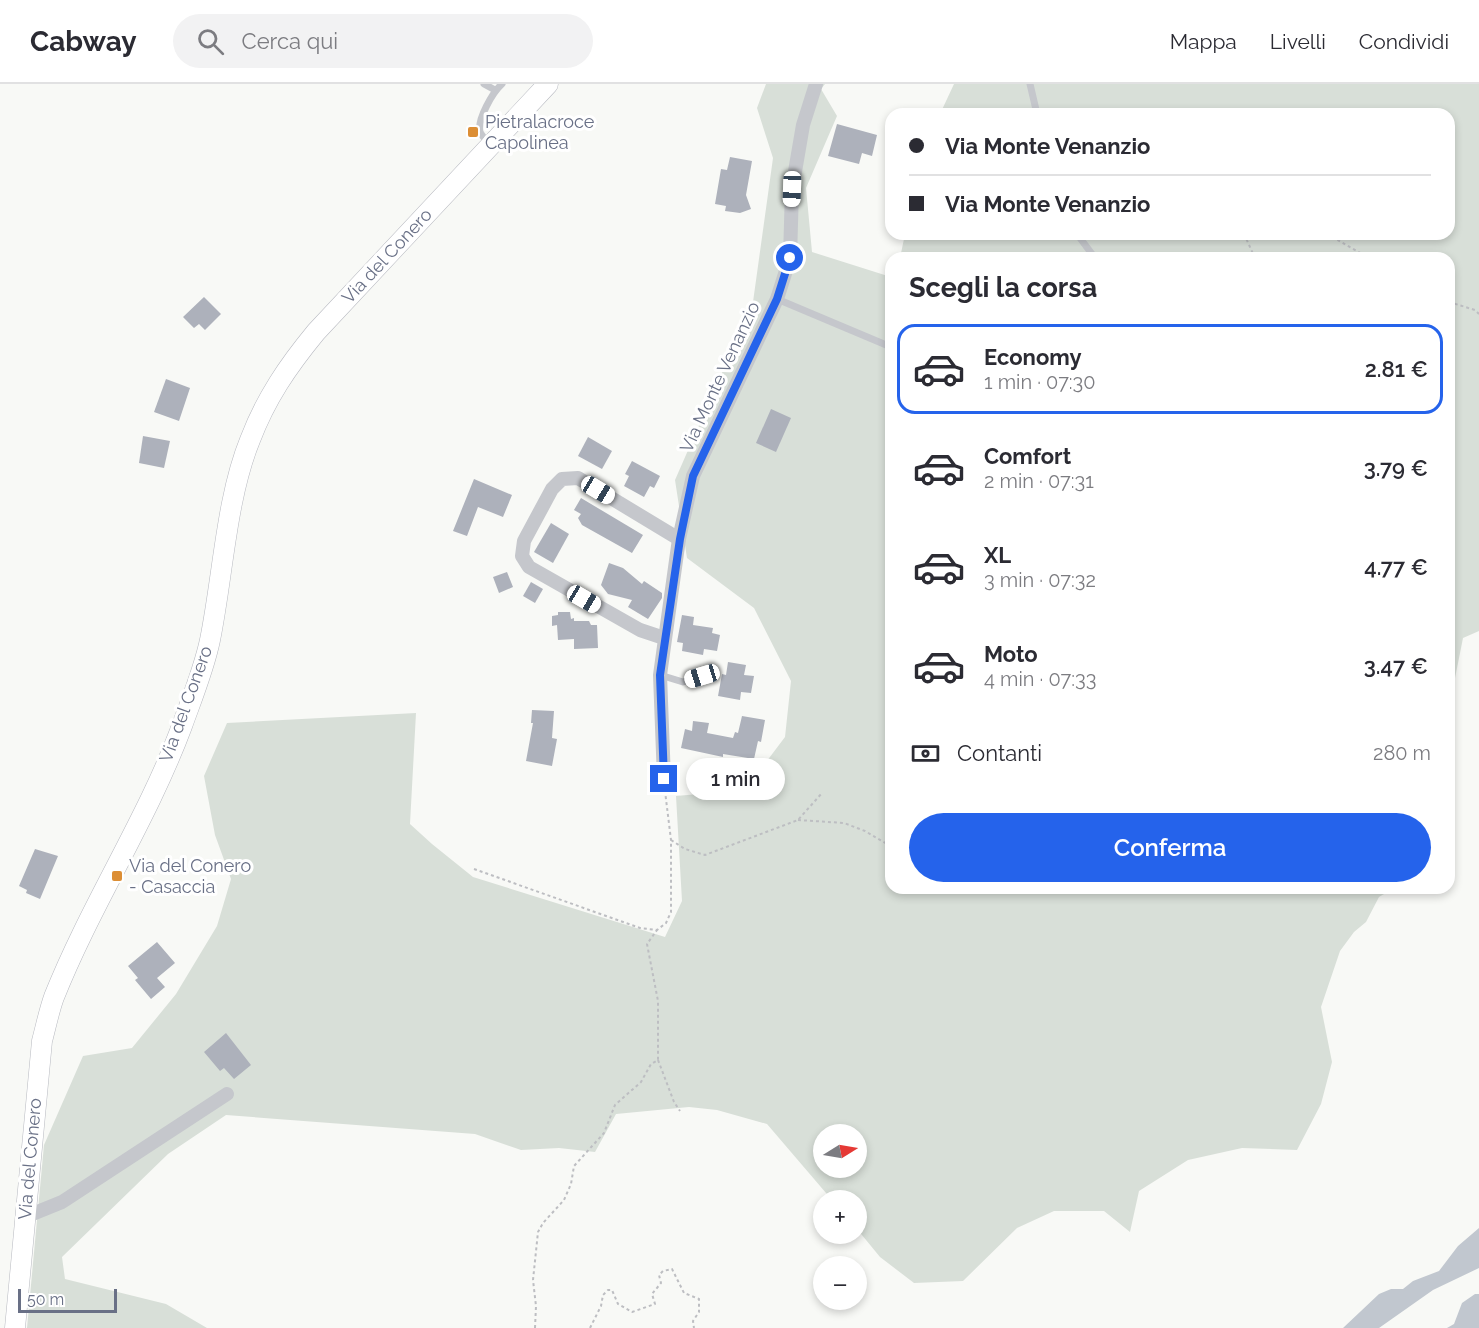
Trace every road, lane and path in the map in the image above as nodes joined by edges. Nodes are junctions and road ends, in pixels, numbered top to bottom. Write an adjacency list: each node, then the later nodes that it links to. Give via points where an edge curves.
1 (484, 84): 6 (lane)
2 (502, 84): 6 (lane)
3 (548, 84): 8 (main road, Via del Conero)
4 (816, 84): 11 (street, Via Monte Venanzio, via 801,135 792,189 790,258)
5 (1030, 84): 7 (lane)
6 (495, 90): 8 (lane, via 480,122 480,133)
7 (1035, 108)
8 (490, 146): 29 (main road, Via del Conero, via 289,364 249,441 237,483 210,642 198,681 157,783 54,999 42,1041)
9 (1338, 240): 10 (path)
10 (1358, 252)
11 (777, 299): 14 (lane, Via Monte Venanzio); 15 (street, Via Monte Venanzio, via 693,476)
12 (1455, 304): 13 (path)
13 (1479, 314)
14 (885, 344)
15 (680, 539): 16 (street, Via Monte Venanzio); 16 (street, via 578,478 570,478 562,479 552,489 524,540 522,556 529,567 640,630)
16 (664, 638): 17 (street, Via Monte Venanzio)
17 (660, 675): 18 (lane, via 683,682); 19 (street, Via Monte Venanzio)
18 (702, 676)
19 (664, 779): 22 (path)
20 (822, 793): 21 (path)
21 (798, 820): 22 (path, via 705,855); 23 (path, via 844,824)
22 (671, 840): 25 (path, via 671,912)
23 (885, 843)
24 (474, 869): 25 (path, via 640,928)
25 (657, 930): 26 (path, via 647,944 658,1001)
26 (658, 1060): 28 (path); 31 (path, via 615,1105 604,1133 574,1166 564,1200 538,1232 533,1280)
27 (227, 1094): 29 (street, via 62,1202)
28 (680, 1112)
29 (25, 1217): 30 (main road, Via del Conero)
30 (15, 1328)
31 (535, 1328)
32 (590, 1328): 33 (path, via 608,1290 612,1290 618,1304 632,1312 643,1310 655,1304 652,1294 661,1283 659,1275 672,1269 684,1293 699,1299)
33 (693, 1328)

